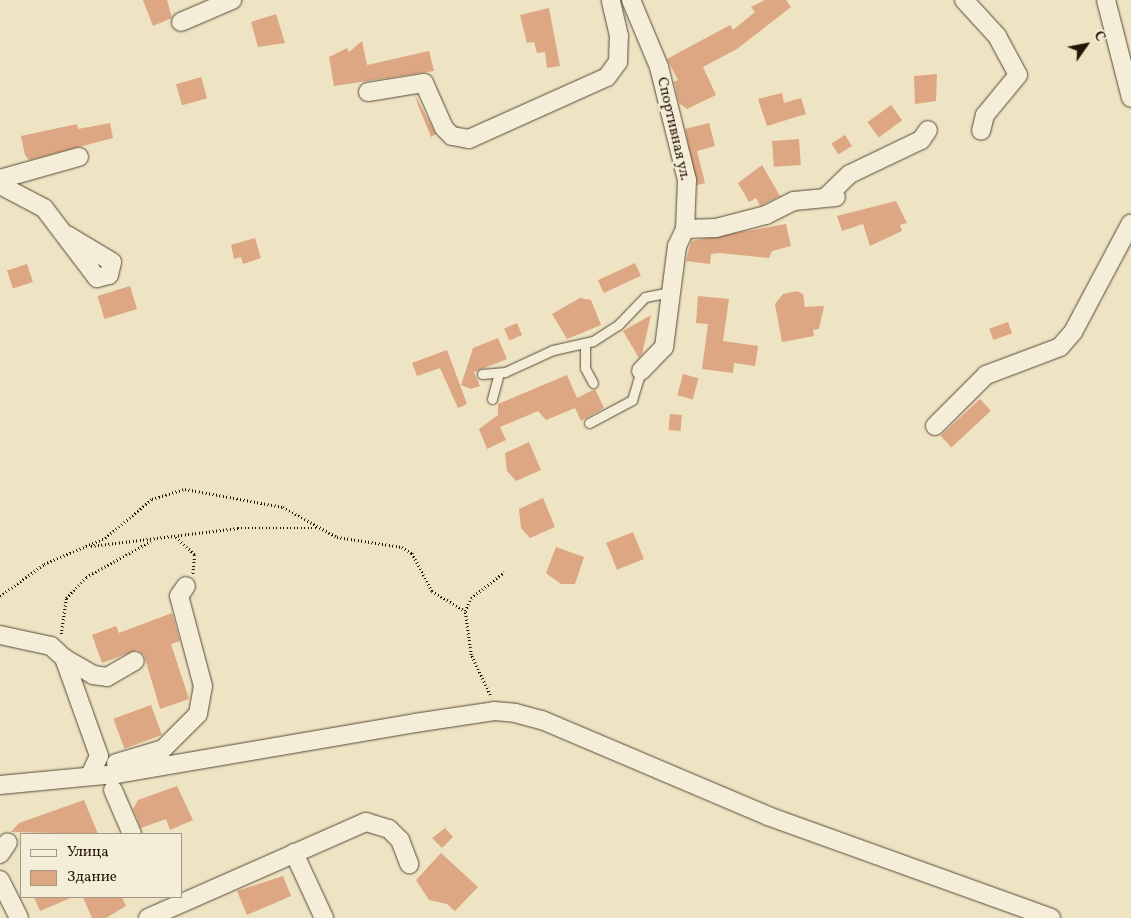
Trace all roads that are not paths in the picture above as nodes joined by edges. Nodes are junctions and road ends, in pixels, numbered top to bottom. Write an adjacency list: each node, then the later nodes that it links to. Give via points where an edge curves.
1 (232, 0): 6 (street)
2 (611, 0): 7 (street, via 618,36 618,62 607,77 469,139 457,138 444,128 424,83)
3 (631, 0): 15 (street, Спортивная ул., via 658,67 677,136 687,180)
4 (964, 0): 10 (street, via 998,36 1018,75 985,115)
5 (1106, 0): 8 (street)
6 (181, 22)
7 (368, 92)
8 (1131, 98)
9 (928, 130): 15 (street, via 921,140 857,170 832,196 794,201 766,215 716,228)
10 (981, 131)
11 (80, 157): 12 (street)
12 (0, 179)
13 (0, 185): 16 (street, via 44,208)
14 (1131, 223): 25 (street, via 1073,332 1060,347 986,375)
15 (685, 229): 17 (street, Спортивная ул., via 677,246)
16 (67, 235)
17 (671, 292): 18 (lane, via 645,297 618,325); 19 (street, Спортивная ул., via 664,347)
18 (585, 343): 20 (lane, via 553,350); 22 (lane, via 585,368)
19 (641, 371): 24 (lane, via 632,400)
20 (499, 372): 21 (lane); 23 (lane)
21 (482, 374)
22 (593, 383)
23 (492, 399)
24 (588, 423)
25 (935, 426)
26 (186, 586): 30 (street, via 179,596 203,686 198,714 163,749)
27 (0, 635): 28 (street, via 51,646)
28 (64, 658): 29 (street, via 93,675 107,676); 30 (street, via 83,703)
29 (135, 661)
30 (94, 770): 31 (street); 38 (street, via 224,758 500,712 542,720 768,816)
31 (0, 785)
32 (112, 790): 33 (street)
33 (132, 833)
34 (294, 852): 35 (street, via 372,822 400,840); 37 (street); 41 (street)
35 (409, 864)
36 (0, 880): 39 (street)
37 (165, 908): 40 (street)
38 (1031, 914): 42 (street)
39 (19, 918)
40 (148, 918)
41 (324, 918)
42 (1051, 918)

